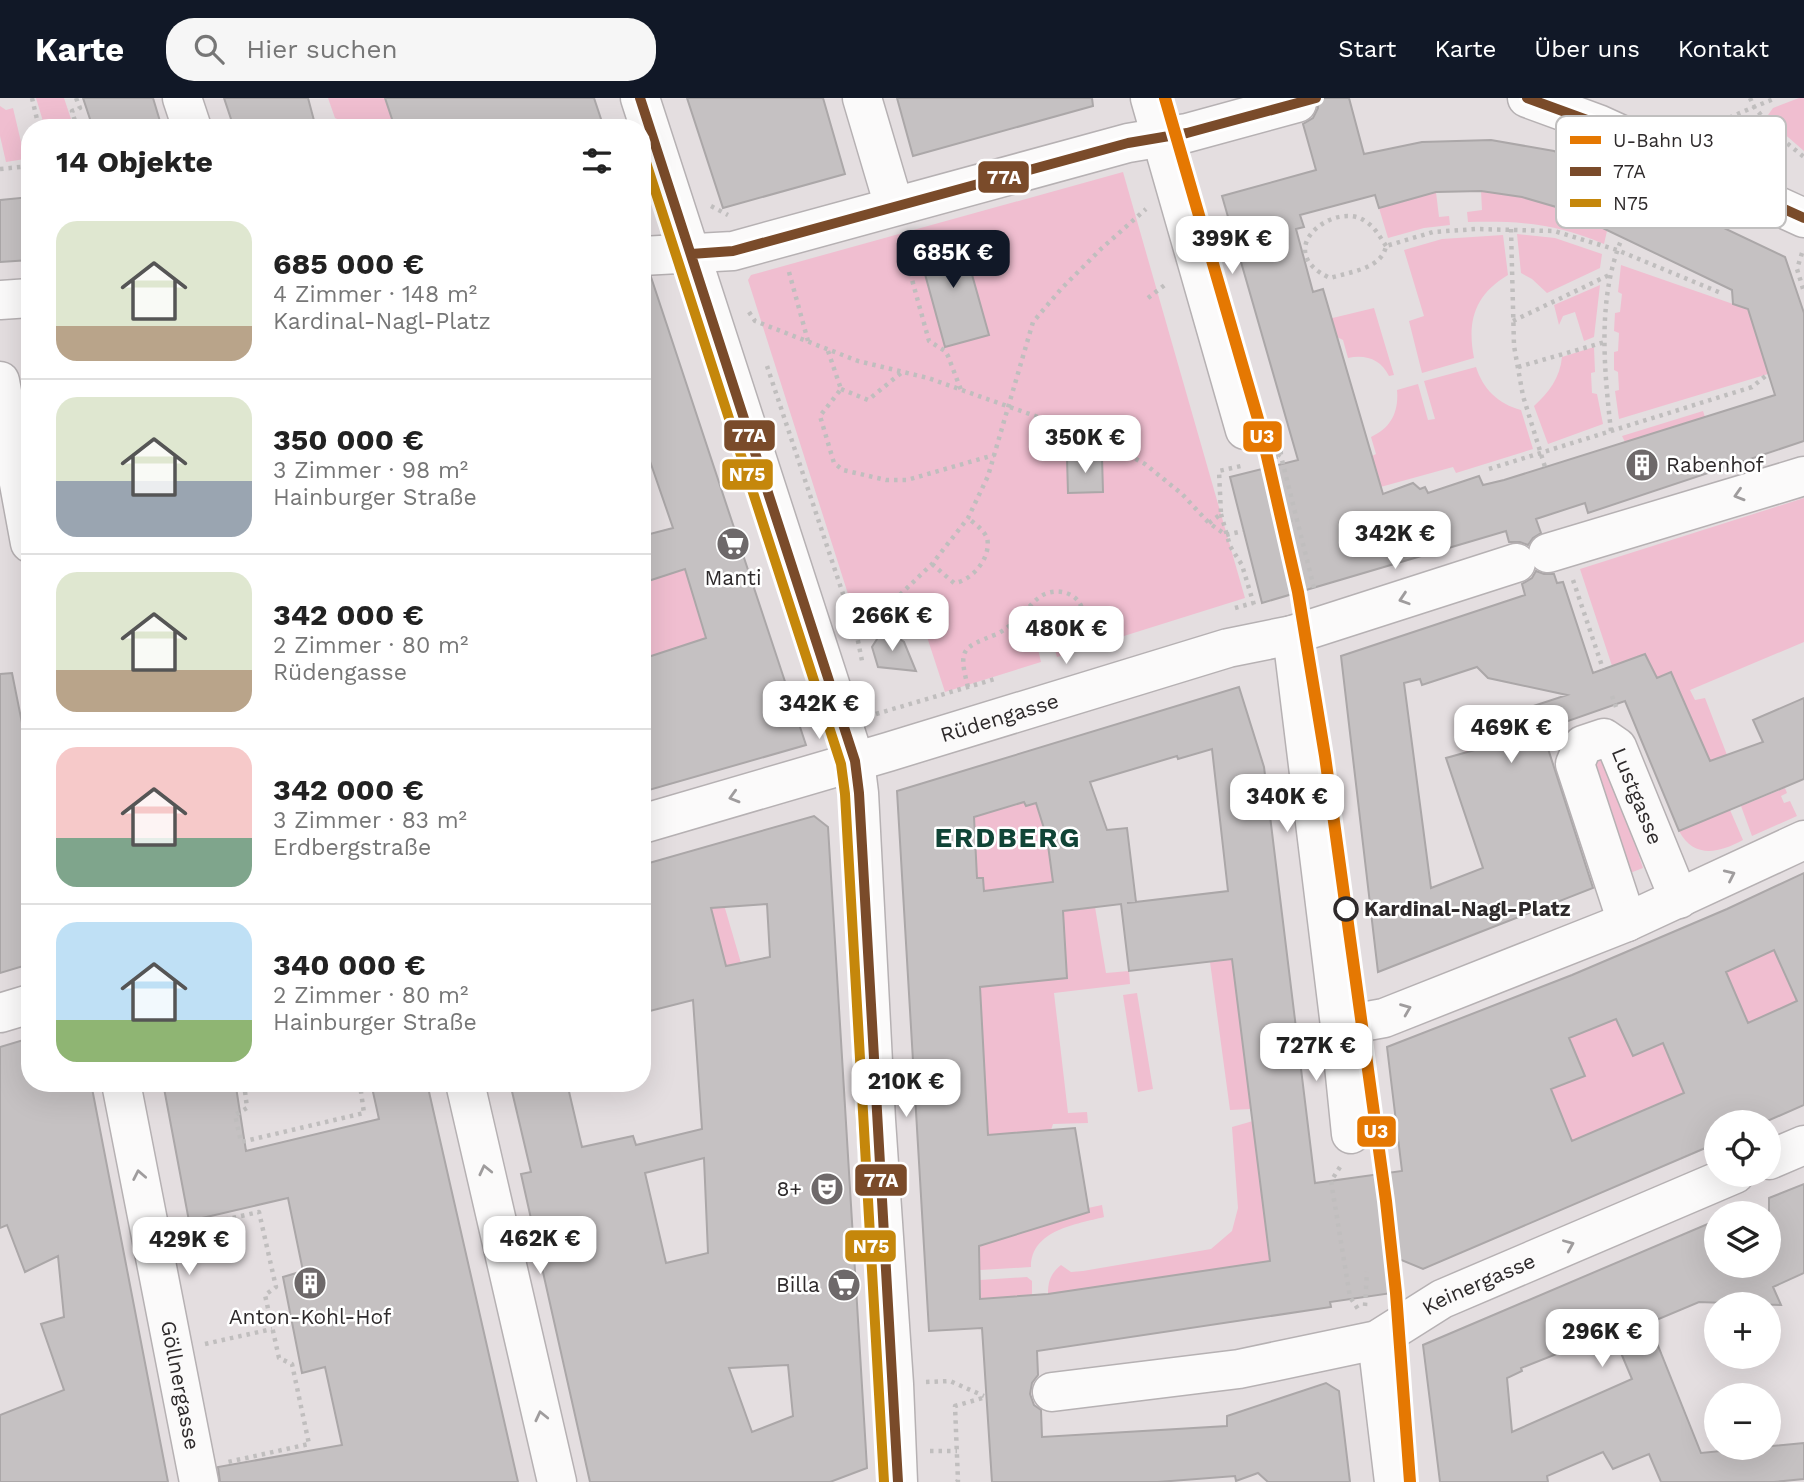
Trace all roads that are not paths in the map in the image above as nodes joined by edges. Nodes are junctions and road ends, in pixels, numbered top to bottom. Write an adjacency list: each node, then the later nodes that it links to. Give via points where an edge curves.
1 (182, 98): 8 (street)
2 (640, 98): 9 (street)
3 (862, 98): 14 (street)
4 (1150, 98): 11 (street)
5 (1527, 98): 7 (street)
6 (1297, 103): 11 (street)
7 (1576, 116)
8 (188, 119)
9 (647, 119)
10 (651, 132): 15 (street)
11 (1162, 137): 14 (street, via 953,192); 20 (street)
12 (1786, 210): 13 (street)
13 (1804, 218)
14 (897, 220): 15 (street, via 733,251)
15 (691, 254): 16 (street); 24 (street)
16 (651, 256)
17 (21, 299): 18 (street)
18 (0, 300)
19 (0, 381): 22 (street)
20 (1248, 452)
21 (1804, 476): 23 (street, Rüdengasse, one-way to 23)
22 (21, 494)
23 (1292, 635): 24 (street, Rüdengasse, via 1228,648); 31 (street)
24 (855, 761): 25 (street, Rüdengasse, one-way to 25); 42 (street)
25 (651, 821)
26 (1804, 840): 27 (street, one-way to 26)
27 (1679, 899): 28 (street); 28 (street, Lustgasse, via 1617,747 1604,738 1583,745 1575,764)
28 (1626, 922): 31 (street, one-way to 28, via 1384,1018)
29 (21, 1007): 30 (street)
30 (0, 1013)
31 (1340, 1026): 34 (street)
32 (123, 1092): 40 (street, Göllnergasse, one-way to 32)
33 (467, 1092): 41 (street, one-way to 33)
34 (1351, 1134)
35 (1804, 1145): 36 (street)
36 (1781, 1155)
37 (1705, 1187): 38 (street, Keinergasse, one-way to 37)
38 (1371, 1330): 39 (street, Keinergasse, via 1239,1369); 43 (street)
39 (1052, 1392)
40 (198, 1475)
41 (557, 1482)
42 (898, 1482)
43 (1394, 1482)

